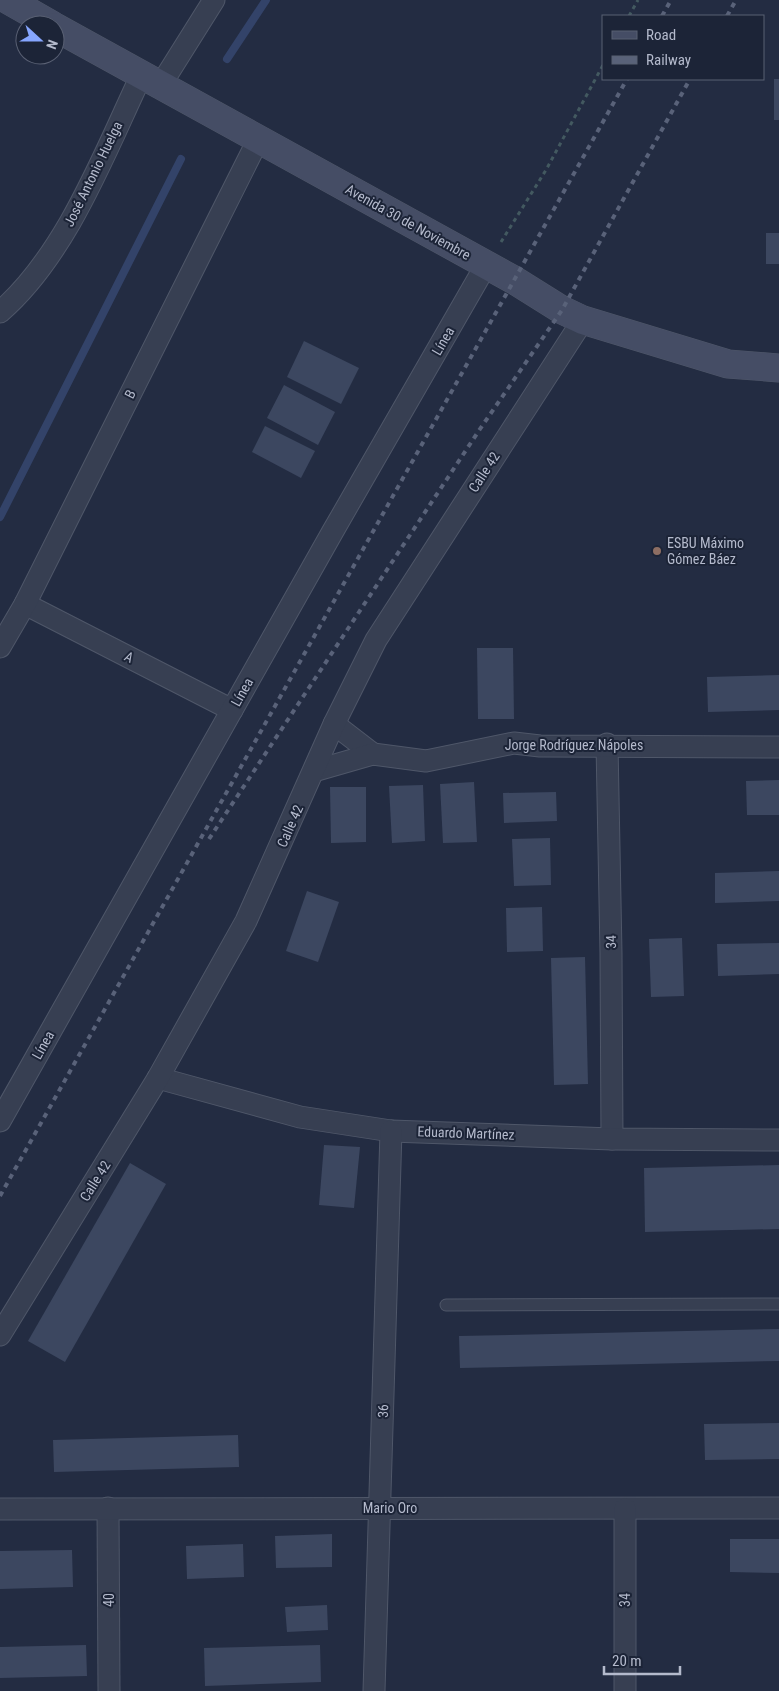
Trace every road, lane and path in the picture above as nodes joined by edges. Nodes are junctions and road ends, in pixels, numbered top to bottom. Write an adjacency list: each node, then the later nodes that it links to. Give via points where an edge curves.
1 (8, 0): 4 (main road)
2 (214, 0): 8 (street, José Antonio Huelga)
3 (638, 0): 5 (path)
4 (34, 15)
5 (630, 15)
6 (65, 33): 8 (main road, Avenida 30 de Noviembre)
7 (602, 67): 10 (path, via 546,170)
8 (150, 81): 9 (main road, Avenida 30 de Noviembre); 11 (street, José Antonio Huelga, via 70,224 18,297)
9 (258, 140): 10 (main road, Avenida 30 de Noviembre); 14 (street, B)
10 (486, 266): 12 (main road, Avenida 30 de Noviembre); 16 (street, Línea)
11 (0, 312)
12 (583, 320): 13 (main road, Avenida 30 de Noviembre, via 728,364); 17 (street, Calle 42, via 376,640)
13 (779, 368)
14 (25, 604): 15 (street, B); 16 (street, A)
15 (0, 647)
16 (232, 710): 23 (street, Línea)
17 (334, 724): 20 (street); 21 (street, Calle 42)
18 (607, 744): 19 (street, Jorge Rodríguez Nápoles); 20 (street, Jorge Rodríguez Nápoles, via 540,746 514,743 426,761); 25 (street, 34)
19 (779, 747)
20 (373, 754): 21 (street, Jorge Rodríguez Nápoles)
21 (314, 771): 22 (street, Calle 42, via 246,921)
22 (158, 1078): 24 (street, Eduardo Martínez, via 300,1117); 29 (street, Calle 42)
23 (0, 1121)
24 (391, 1131): 25 (street, Eduardo Martínez); 31 (street, 36)
25 (612, 1139): 26 (street, Eduardo Martínez)
26 (779, 1140)
27 (446, 1304): 28 (lane)
28 (779, 1304)
29 (0, 1335)
30 (108, 1508): 31 (street, Mario Oro); 33 (street, Mario Oro); 35 (street, 40)
31 (380, 1508): 34 (street, Mario Oro); 36 (street, 36)
32 (779, 1508): 34 (street, Mario Oro)
33 (0, 1509)
34 (625, 1509): 37 (street, 34)
35 (109, 1691)
36 (374, 1691)
37 (625, 1691)

